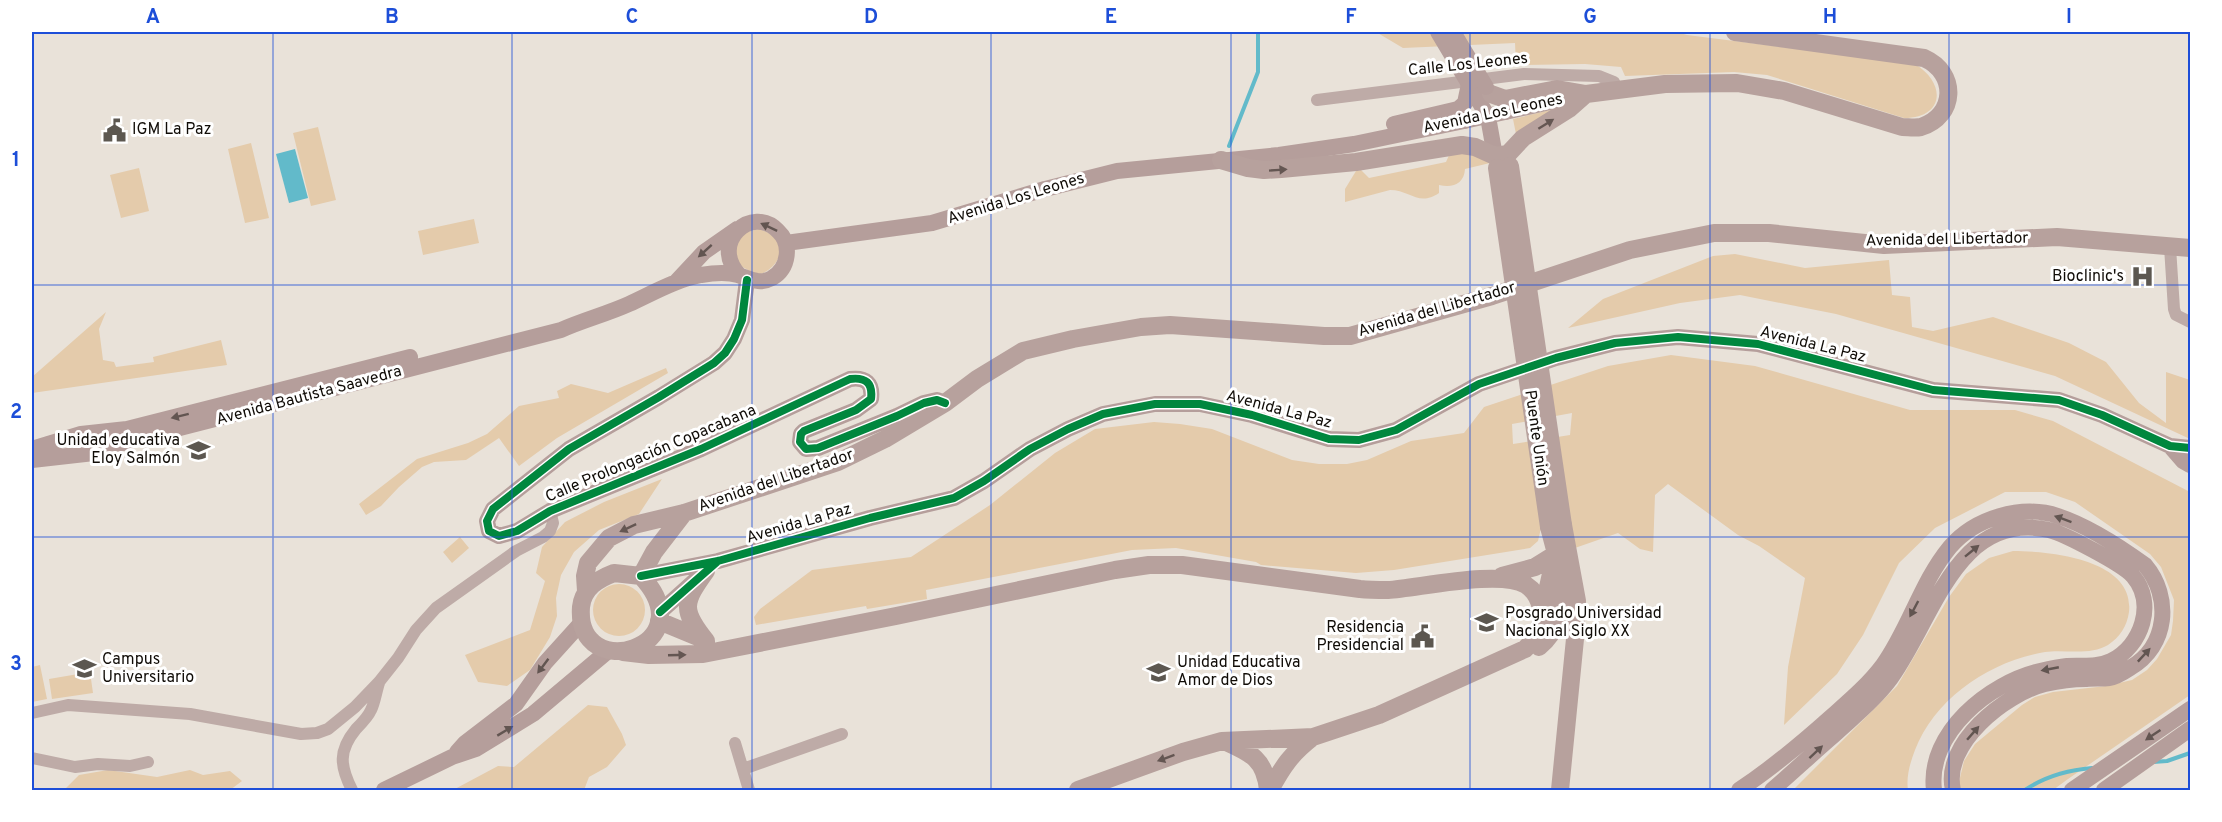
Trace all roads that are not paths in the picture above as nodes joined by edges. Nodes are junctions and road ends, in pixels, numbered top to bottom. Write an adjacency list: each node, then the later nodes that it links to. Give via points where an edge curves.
1 (1438, 32): 4 (main road, bridge)
2 (1453, 32): 4 (main road, bridge)
3 (1735, 32): 5 (main road, Avenida Los Leones, via 1924,58 1941,69 1947,79 1947,103 1940,115 1918,128 1902,127 1784,91 1737,83)
4 (1482, 88): 6 (main road, via 1498,98 1557,89); 8 (main road, via 1458,109 1290,144); 10 (main road, Puente Unión); 10 (main road, Puente Unión, via 1496,105)
5 (1616, 89): 6 (main road, Avenida Los Leones); 7 (street, Calle Los Leones, via 1614,82 1599,76 1524,74)
6 (1586, 94): 8 (main road, Avenida Los Leones, bridge, via 1354,144); 10 (main road, one-way to 6, via 1523,138)
7 (1317, 100)
8 (1279, 155): 9 (main road, Avenida Los Leones)
9 (1221, 160): 10 (main road, one-way to 10, via 1248,168 1281,169 1462,145); 12 (main road, Avenida Los Leones, via 1117,171 932,224)
10 (1503, 161): 26 (main road, Puente Unión, bridge)
11 (740, 228): 12 (main road, one-way to 11, via 776,228 767,224 758,222); 14 (main road, via 729,242 728,251 729,260); 15 (main road, Avenida Bautista Saavedra, one-way to 15, via 704,252)
12 (786, 243): 14 (main road, via 786,262 774,277 765,281)
13 (2185, 248): 17 (street, via 2174,309 2176,315); 18 (main road, Avenida del Libertador, via 2057,237 1884,245 1769,232 1714,232 1630,250 1492,296 1350,336 1170,325 1073,339 1023,351 977,378)
14 (743, 278): 15 (main road, Avenida Bautista Saavedra, via 705,275); 24 (main road, Calle Prolongación Copacabana, via 742,320 725,353 659,398 569,449 493,509 487,526 494,535 507,535)
15 (676, 282): 16 (main road, Avenida Bautista Saavedra)
16 (583, 320): 21 (main road, Avenida Bautista Saavedra, one-way to 21, via 559,320 127,429 81,434); 22 (main road, Avenida Bautista Saavedra, via 561,330 94,453)
17 (2190, 322)
18 (945, 403): 24 (main road, Calle Prolongación Copacabana, via 924,403 818,448 806,449 800,442 804,431 856,410 871,399 872,390 865,379 850,379 700,449); 25 (main road, Avenida del Libertador, via 885,440 838,462)
19 (2170, 446): 20 (main road, Avenida La Paz); 23 (main road, Avenida La Paz); 27 (main road, Avenida La Paz, via 2059,400 1933,390 1758,344 1678,337 1615,344 1556,358 1479,384 1396,429 1359,440 1329,439 1252,415 1200,404 1155,404 1103,414 1030,449 954,498 870,518)
20 (2190, 448)
21 (32, 449)
22 (32, 460)
23 (2190, 465)
24 (550, 511): 40 (street, Calle Prolongación Copacabana, via 550,531 436,608)
25 (684, 513): 28 (main road, Avenida del Libertador); 31 (main road, Avenida del Libertador, one-way to 31, via 634,525 609,538 588,563)
26 (1562, 553): 29 (main road, via 1535,567); 30 (main road, Puente Unión); 32 (main road); 39 (main road, via 1577,602)
27 (712, 566): 28 (main road, Avenida La Paz); 33 (main road, Avenida La Paz); 35 (main road, via 691,592 687,605 691,623)
28 (641, 576): 31 (main road, via 614,573); 33 (main road, via 654,594)
29 (1487, 579): 32 (main road, via 1527,585 1537,597); 36 (main road, via 1386,590 1360,589 1182,565 1149,565)
30 (1563, 581): 37 (main road, via 1558,624 1550,639); 39 (main road)
31 (586, 591): 34 (main road)
32 (1542, 614): 37 (main road)
33 (659, 617): 35 (main road); 38 (main road, via 644,645)
34 (582, 622): 38 (main road, via 590,639); 49 (main road, one-way to 49, via 545,663 516,704)
35 (706, 641): 36 (main road)
36 (730, 647): 38 (main road, one-way to 36, via 675,656)
37 (1532, 648): 39 (main road, via 1553,649); 45 (main road, via 1379,715)
38 (616, 652): 49 (main road, one-way to 38, via 476,749 533,714)
39 (1567, 660): 60 (main road); 61 (main road)
40 (379, 682): 42 (street, Calle Prolongación Copacabana, via 338,722 318,733 301,734 190,714 68,705); 56 (street, via 371,711 349,738 344,752 344,773)
41 (2190, 709): 64 (main road, one-way to 64)
42 (32, 713)
43 (2190, 729): 65 (main road)
44 (842, 734): 52 (street)
45 (1313, 737): 46 (main road); 54 (main road, via 1295,751)
46 (1256, 739): 47 (main road); 54 (main road, via 1270,755)
47 (1222, 741): 54 (main road, via 1256,758); 59 (main road, one-way to 59)
48 (735, 743): 52 (street)
49 (452, 757): 57 (main road)
50 (32, 758): 51 (street, via 75,766 130,766)
51 (148, 762)
52 (742, 769): 58 (street)
53 (1933, 786): 63 (main road, one-way to 53, via 1867,707 1904,659 1948,577 1962,559 1993,535 2030,527 2051,531 2075,540 2132,575 2145,610 2132,644 2112,660 2091,667 2043,670 1999,687 1977,704 1945,740 1936,762)
54 (1269, 788)
55 (1952, 788): 62 (main road, one-way to 62, via 1957,755 1968,738 2003,705 2044,684 2110,678 2146,656 2154,644 2162,615 2159,588 2145,565 2080,525 2056,516 2016,513 1978,524 1950,548 1882,665 1863,687 1805,740)
56 (352, 790)
57 (384, 790)
58 (749, 790)
59 (1078, 790)
60 (1550, 790)
61 (1560, 790)
62 (1739, 790)
63 (1772, 790)
64 (2072, 790)
65 (2104, 790)

